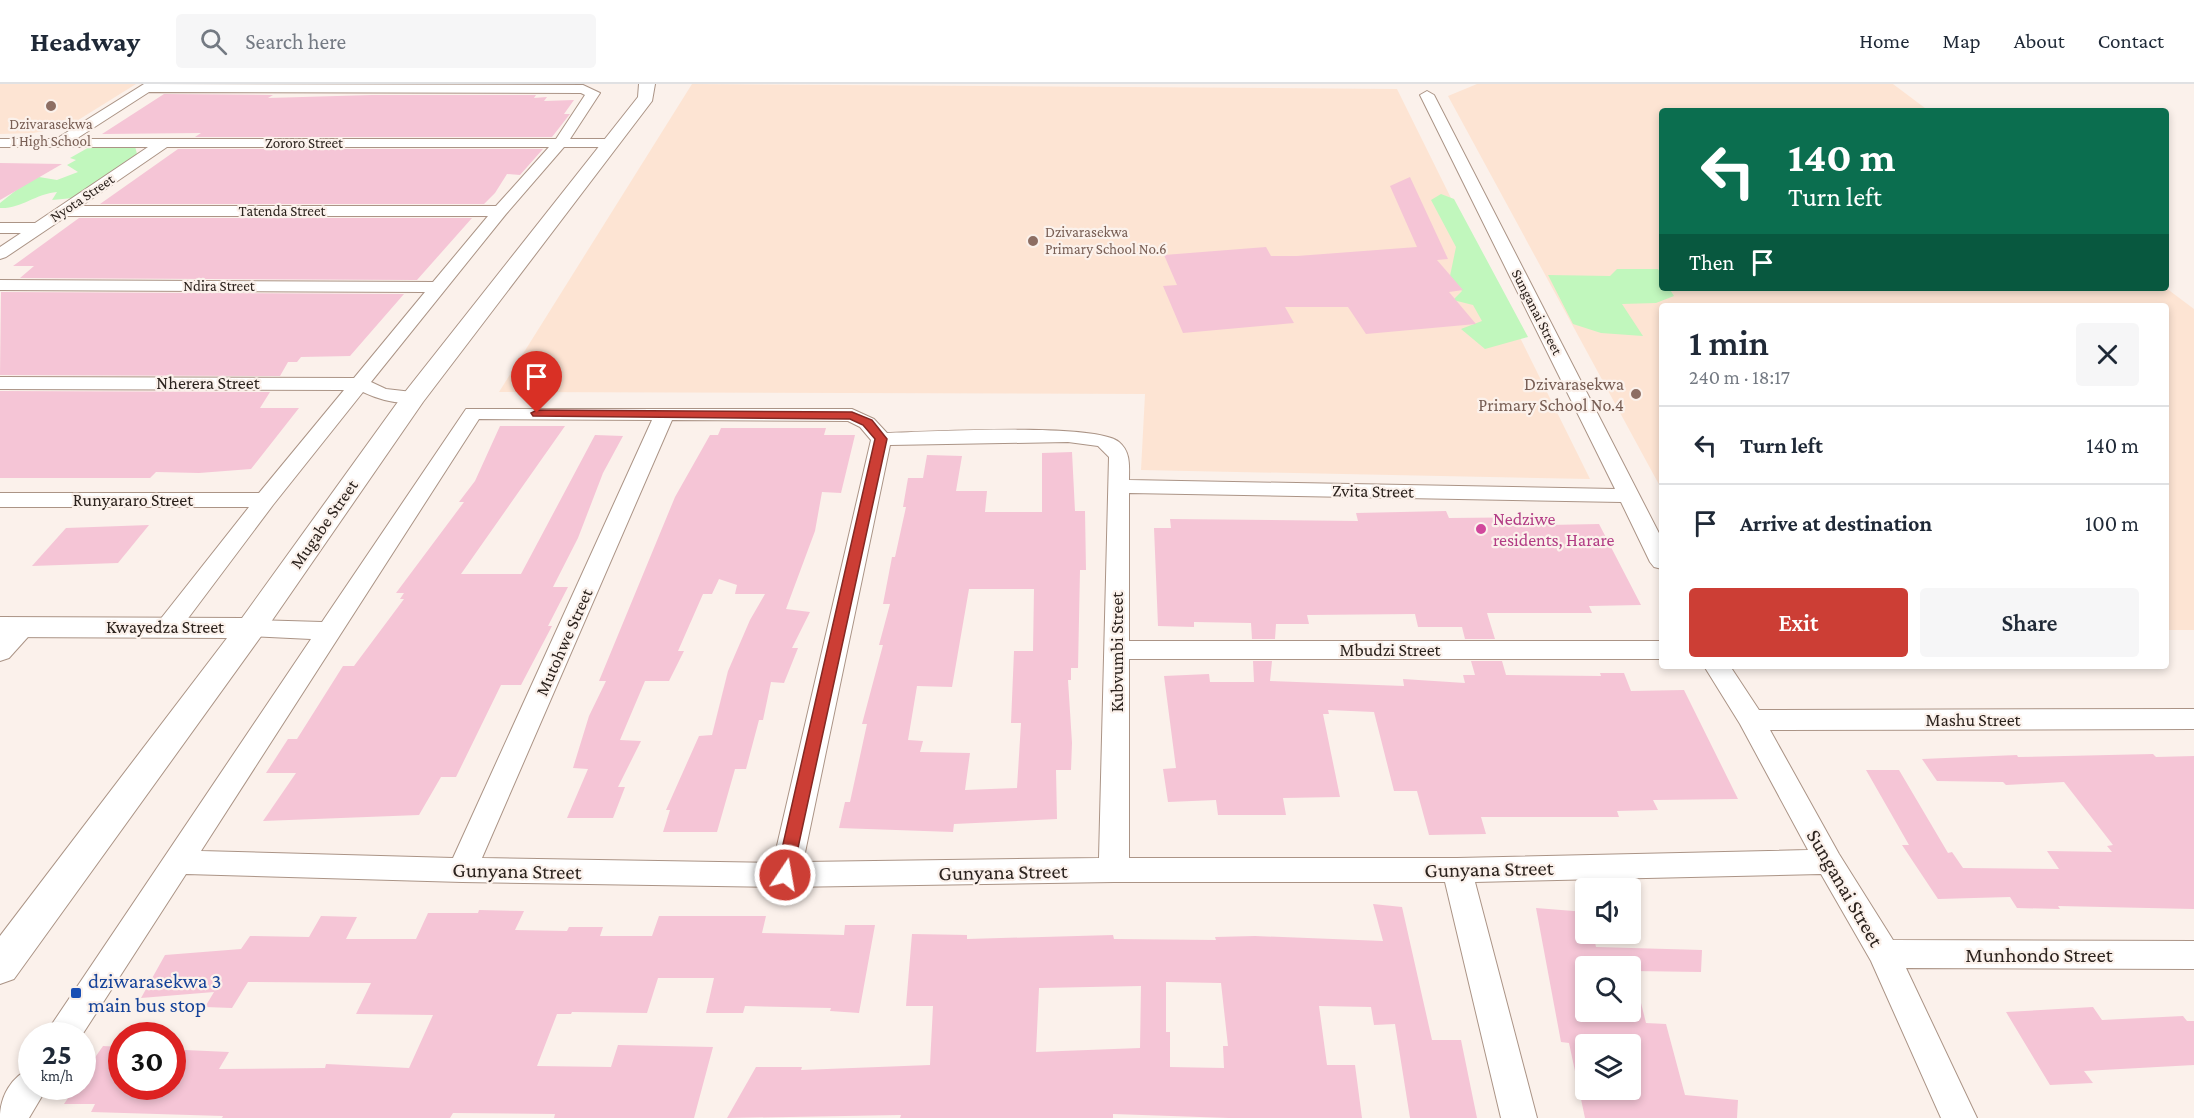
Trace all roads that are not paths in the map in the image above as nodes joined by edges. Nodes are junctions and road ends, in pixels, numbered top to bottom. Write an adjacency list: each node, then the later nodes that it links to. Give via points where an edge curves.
1 (647, 84): 9 (street, Mugabe Street, via 646,98)
2 (149, 86): 3 (street); 5 (street)
3 (475, 86): 8 (street, via 592,91)
4 (1427, 95): 23 (street, Sunganai Street)
5 (61, 142): 6 (street, Zororo Street); 7 (street, Zororo Street)
6 (0, 143)
7 (164, 143): 8 (street, Zororo Street); 10 (street, Nyota Street)
8 (560, 143): 9 (street, Zororo Street); 11 (street)
9 (609, 143): 19 (street, Mugabe Street)
10 (64, 211): 11 (street, Tatenda Street); 13 (street, Nyota Street)
11 (500, 211): 16 (street)
12 (0, 228): 13 (street)
13 (38, 228): 14 (street, Nyota Street)
14 (0, 254)
15 (0, 285): 16 (street, Ndira Street)
16 (439, 287): 18 (street)
17 (0, 383): 18 (street, Nherera Street)
18 (360, 384): 19 (street, Nherera Street, via 382,394); 25 (street)
19 (414, 397): 29 (street, Mugabe Street)
20 (665, 414): 21 (street, via 852,415 867,423); 30 (street, via 472,413); 39 (street, Mutohwe Street)
21 (881, 439): 22 (street, Kubvumbi Street, via 1068,436 1104,441 1119,457); 42 (street)
22 (1117, 486): 23 (street, Zvita Street); 31 (street, Kubvumbi Street)
23 (1628, 496): 26 (street, Sunganai Street)
24 (0, 500): 25 (street, Runyararo Street)
25 (265, 500): 28 (street)
26 (1659, 556)
27 (12, 627): 28 (street, Kwayedza Street); 33 (street)
28 (168, 627): 29 (street, Kwayedza Street)
29 (251, 628): 30 (street, Kwayedza Street); 45 (street, Mugabe Street)
30 (329, 631): 37 (street)
31 (1118, 650): 32 (street, Mbudzi Street); 40 (street, Kubvumbi Street)
32 (1659, 650)
33 (0, 652)
34 (1719, 669): 36 (street, Sunganai Street)
35 (2194, 719): 36 (street, Mashu Street)
36 (1751, 720): 38 (street, Sunganai Street)
37 (178, 862): 39 (street, Gunyana Street); 46 (street)
38 (1829, 862): 41 (street, Gunyana Street); 43 (street, Sunganai Street)
39 (462, 870): 42 (street, Gunyana Street)
40 (1114, 870): 41 (street, Gunyana Street); 42 (street, Gunyana Street)
41 (1457, 870): 49 (street)
42 (785, 875)
43 (1884, 954): 44 (street, Munhondo Street); 50 (street, Sunganai Street)
44 (2194, 955)
45 (0, 967)
46 (73, 1022)
47 (21, 1100): 48 (street)
48 (9, 1118)
49 (1519, 1118)
50 (1959, 1118)

